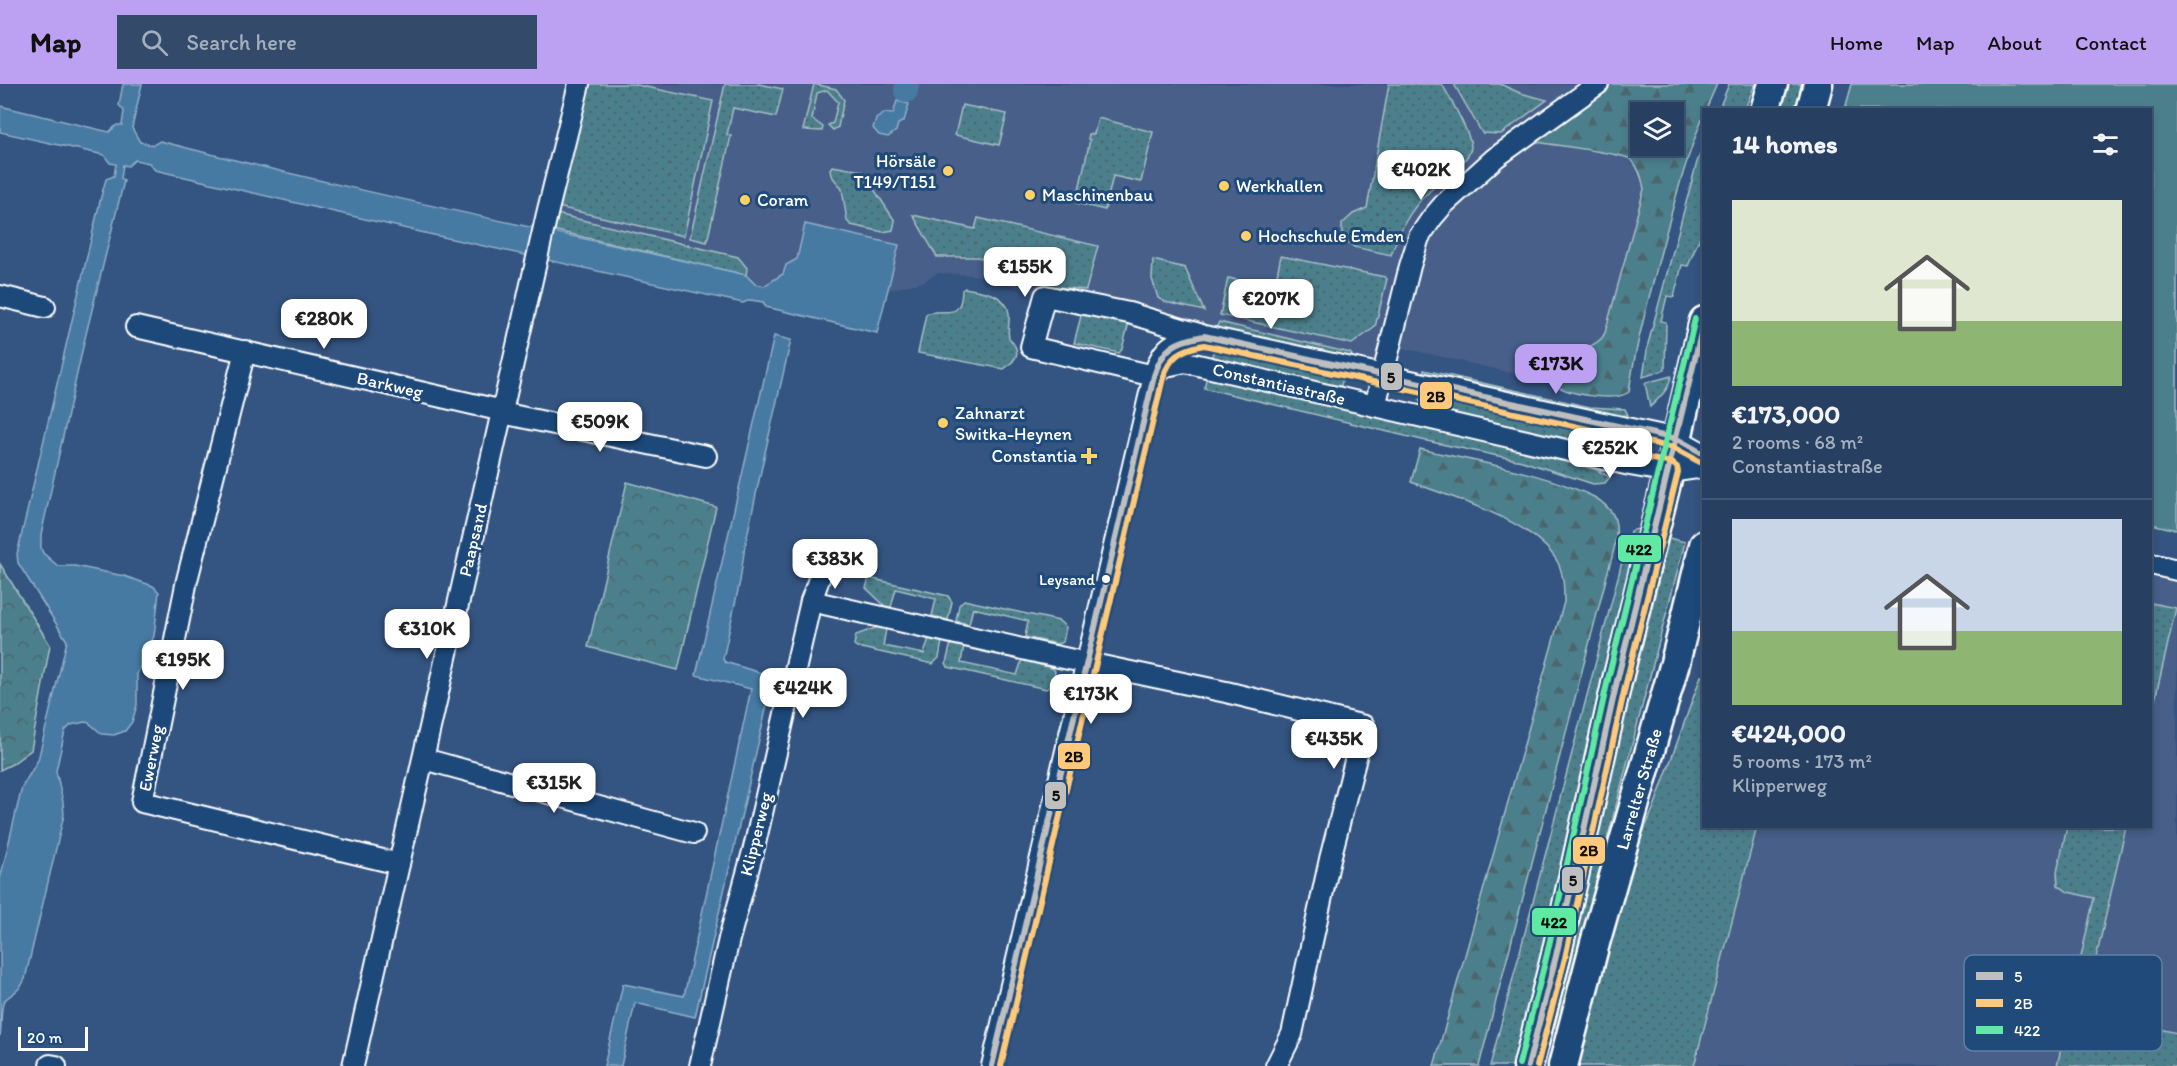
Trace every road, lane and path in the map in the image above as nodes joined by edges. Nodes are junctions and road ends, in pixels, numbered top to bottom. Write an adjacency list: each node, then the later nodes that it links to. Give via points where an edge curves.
1 (579, 84): 16 (street, Paapsand)
2 (1598, 84): 13 (street, via 1495,158 1432,218 1419,237)
3 (1773, 84): 5 (street)
4 (1818, 84): 6 (street)
5 (1766, 108)
6 (1812, 108)
7 (0, 296): 8 (street)
8 (45, 306)
9 (136, 327): 12 (street, Barkweg)
10 (1702, 330): 17 (street)
11 (1204, 336): 13 (street, Constantiastraße); 14 (street, Constantiastraße, via 1183,339 1166,350); 14 (street, via 1129,314 1045,296 1032,346)
12 (245, 351): 16 (street, Barkweg); 30 (street, Ewerweg, via 187,580 142,802)
13 (1383, 374): 15 (street); 17 (street, Constantiastraße)
14 (1154, 376): 15 (street, Constantiastraße, via 1166,366 1185,362); 27 (street)
15 (1375, 406): 21 (street, Constantiastraße)
16 (502, 412): 19 (street, Barkweg); 28 (street, Paapsand)
17 (1677, 440): 18 (street, Constantiastraße); 21 (street)
18 (1702, 453)
19 (705, 456)
20 (1702, 467): 21 (street)
21 (1669, 472): 35 (street)
22 (1702, 553): 36 (street, Larrelter Straße)
23 (2152, 564): 25 (street)
24 (824, 566): 26 (street, Klipperweg)
25 (2177, 570)
26 (811, 601): 27 (street); 32 (street, Klipperweg)
27 (1086, 663): 33 (street); 34 (street, via 1364,726 1292,1034)
28 (424, 759): 29 (street); 30 (street, Paapsand)
29 (694, 832)
30 (399, 864): 31 (street, Paapsand)
31 (353, 1066)
32 (700, 1066)
33 (992, 1066)
34 (1276, 1066)
35 (1527, 1066)
36 (1563, 1066)

